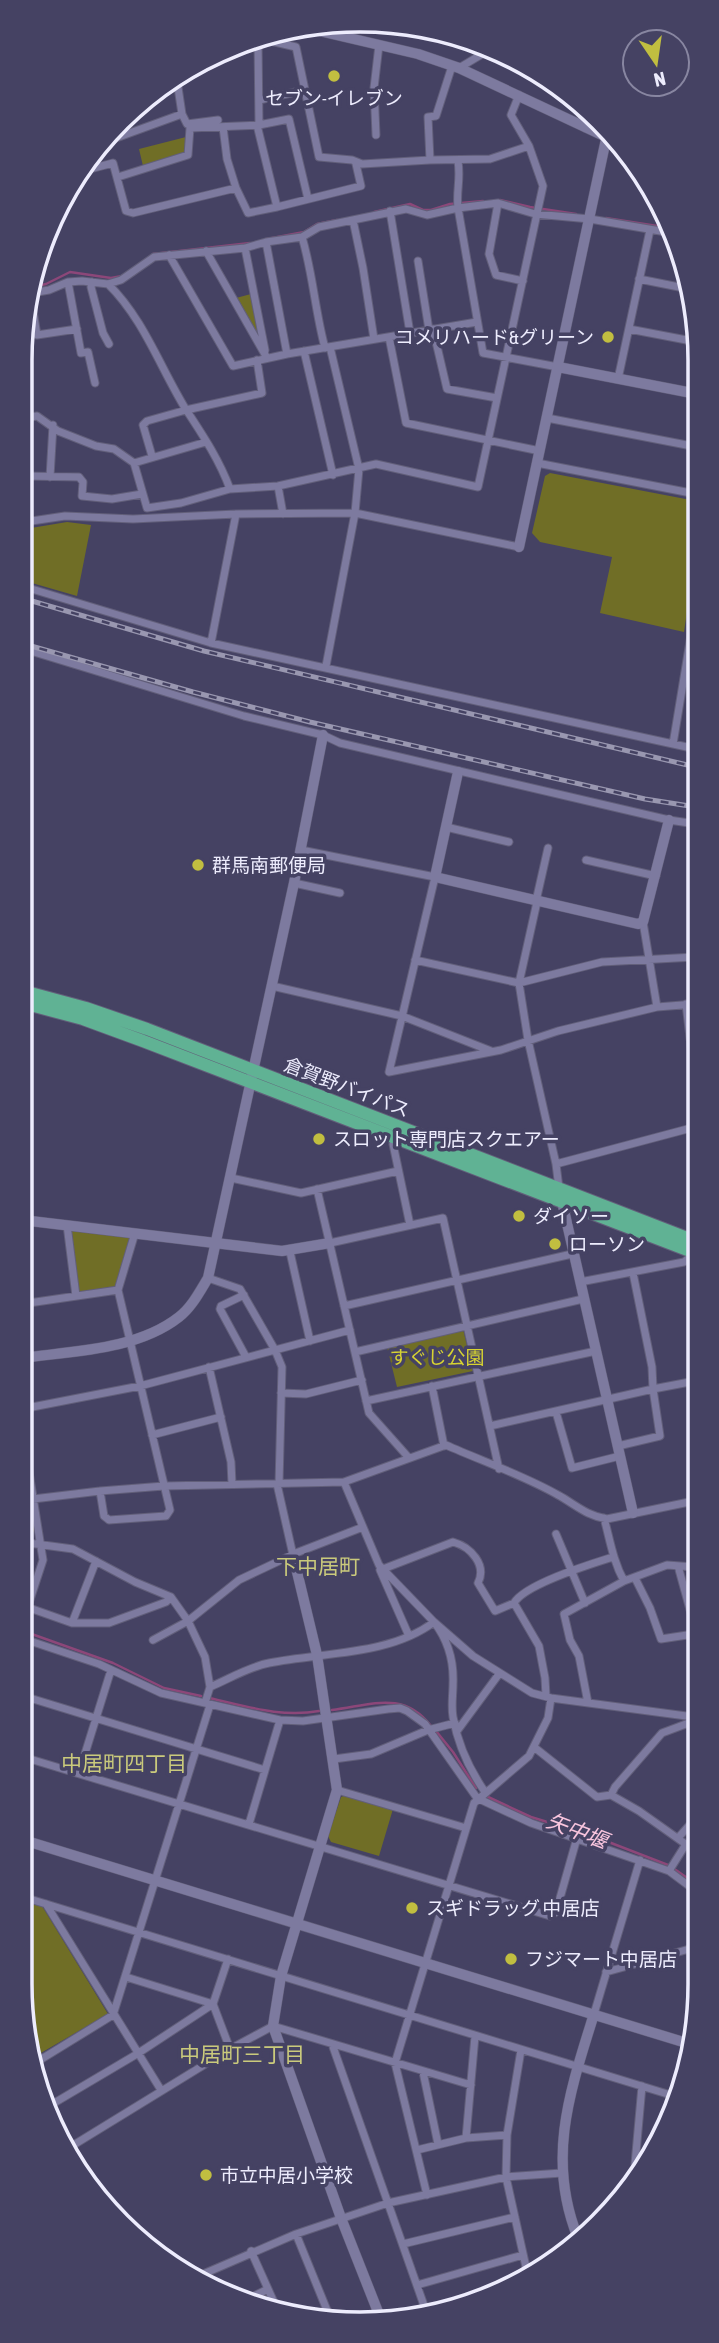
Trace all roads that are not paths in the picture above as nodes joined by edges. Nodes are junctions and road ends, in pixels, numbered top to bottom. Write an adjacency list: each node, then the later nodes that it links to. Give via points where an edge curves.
1 (328, 33): 3 (street)
2 (275, 43): 8 (street, via 296,47)
3 (379, 45): 6 (street); 17 (street, via 374,88)
4 (260, 47): 10 (street)
5 (480, 54): 6 (street)
6 (456, 67): 9 (street); 21 (street, via 436,116 428,117)
7 (178, 86): 11 (street)
8 (305, 90): 10 (street); 23 (street, via 319,157)
9 (519, 95): 15 (street); 20 (street, via 511,115)
10 (259, 100): 14 (street)
11 (182, 114): 13 (street, via 187,124); 18 (street)
12 (582, 119): 15 (street)
13 (221, 124): 14 (street); 25 (street, via 190,128 188,155); 26 (street)
14 (258, 125): 27 (street, via 289,119); 29 (street)
15 (585, 128): 16 (street)
16 (593, 130)
17 (376, 135)
18 (119, 137)
19 (605, 142): 33 (street)
20 (529, 146): 22 (street, via 491,159); 32 (street, via 543,186)
21 (430, 160): 22 (street); 23 (street)
22 (458, 161): 30 (street)
23 (356, 163): 27 (street, via 361,186)
24 (94, 167): 25 (street, via 113,163)
25 (118, 177): 26 (street, via 126,211 133,214)
26 (236, 188): 29 (street, via 248,213)
27 (308, 199): 29 (street)
28 (499, 203): 30 (street); 32 (street); 44 (street, via 489,254 496,275)
29 (277, 207)
30 (458, 208): 31 (street, via 427,215 406,209); 51 (street)
31 (390, 211): 34 (street); 55 (street)
32 (535, 214): 33 (street); 44 (street)
33 (590, 219): 35 (street); 66 (street)
34 (352, 220): 37 (street, via 319,227); 57 (street)
35 (650, 230): 36 (street); 43 (street)
36 (662, 232)
37 (302, 237): 38 (street); 60 (street, via 316,314)
38 (266, 242): 39 (street); 62 (street)
39 (245, 248): 40 (street); 64 (street)
40 (206, 251): 41 (street); 64 (street)
41 (169, 255): 47 (street, via 154,257 131,275); 65 (street, via 233,366)
42 (418, 261): 54 (street)
43 (639, 279): 48 (street); 53 (street)
44 (523, 281): 63 (street)
45 (68, 282): 46 (street); 49 (street); 52 (street)
46 (92, 282): 47 (street); 59 (street)
47 (108, 284): 71 (street, via 123,299)
48 (679, 287)
49 (39, 291)
50 (34, 321): 52 (street, via 37,335)
51 (477, 322): 54 (street); 63 (street, via 483,353)
52 (77, 329): 68 (street, via 81,353 88,352)
53 (629, 329): 58 (street); 67 (street)
54 (431, 330): 55 (street); 70 (street, via 447,388)
55 (410, 333): 56 (street)
56 (389, 337): 57 (street); 75 (street, via 406,423)
57 (374, 339): 60 (street)
58 (687, 340)
59 (109, 344)
60 (328, 347): 61 (street); 82 (street)
61 (304, 351): 62 (street); 83 (street)
62 (286, 354): 64 (street)
63 (506, 357): 66 (street); 70 (street)
64 (267, 358): 65 (street)
65 (257, 360): 71 (street, via 262,393)
66 (558, 367): 67 (street); 73 (street)
67 (618, 379): 69 (street)
68 (95, 383)
69 (688, 392)
70 (497, 398): 75 (street)
71 (186, 410): 76 (street); 79 (street, via 143,425)
72 (32, 417): 74 (street)
73 (547, 418): 77 (street); 78 (street)
74 (53, 425): 80 (street, via 80,440 114,449); 85 (street)
75 (488, 441): 78 (street); 82 (street, via 478,487 376,464)
76 (205, 442): 79 (street); 87 (street)
77 (688, 445)
78 (540, 451): 81 (street)
79 (152, 456): 80 (street)
80 (134, 463): 89 (street)
81 (537, 463): 88 (street); 94 (street)
82 (359, 469): 83 (street); 90 (street)
83 (333, 475): 86 (street)
84 (32, 476): 85 (street)
85 (50, 477): 89 (street, via 79,477 82,496)
86 (278, 486): 87 (street); 92 (street)
87 (230, 489): 89 (street, via 147,508)
88 (688, 492)
89 (142, 495)
90 (355, 513): 92 (street); 94 (street); 99 (street)
91 (236, 514): 92 (street); 93 (street); 96 (street)
92 (282, 514)
93 (32, 519)
94 (519, 547)
95 (32, 589): 96 (street)
96 (211, 643): 99 (street)
97 (32, 651): 100 (street, via 244,716)
98 (688, 653): 101 (street)
99 (326, 666): 101 (street)
100 (323, 735): 103 (street); 109 (street)
101 (673, 744): 102 (street)
102 (688, 747)
103 (458, 772): 104 (street); 106 (street)
104 (669, 820): 105 (street); 111 (street)
105 (688, 823)
106 (446, 827): 107 (street); 112 (street)
107 (509, 842)
108 (548, 848): 115 (street)
109 (300, 850): 112 (street); 113 (street)
110 (586, 860): 111 (street)
111 (656, 876): 116 (street)
112 (435, 877): 115 (street); 118 (street)
113 (294, 883): 114 (street); 121 (street)
114 (340, 893)
115 (536, 901): 116 (street); 120 (street)
116 (643, 922): 119 (street)
117 (688, 957): 119 (street)
118 (415, 960): 120 (street); 126 (street)
119 (650, 960): 120 (street, via 602,962); 125 (street)
120 (519, 984): 128 (street)
121 (272, 986): 126 (street); 130 (street)
122 (32, 993): 130 (highway, 倉賀野バイパス, via 147,1029)
123 (686, 1004): 125 (street); 127 (street)
124 (32, 1005): 130 (highway, 倉賀野バイパス)
125 (657, 1007): 128 (street)
126 (402, 1016): 129 (street); 129 (street, via 389,1072)
127 (688, 1021)
128 (528, 1040): 129 (street); 133 (street)
129 (495, 1051)
130 (252, 1077): 132 (highway, 倉賀野バイパス); 135 (street); 136 (highway, 倉賀野バイパス)
131 (688, 1128): 133 (street)
132 (395, 1138): 134 (street); 138 (highway, 倉賀野バイパス)
133 (556, 1164): 136 (street)
134 (398, 1171): 137 (street); 141 (street)
135 (231, 1178): 137 (street, via 301,1193); 143 (street)
136 (559, 1188): 138 (street); 145 (highway, 倉賀野バイパス)
137 (317, 1189): 144 (street)
138 (562, 1203): 146 (highway, 倉賀野バイパス); 148 (street)
139 (32, 1221): 140 (street)
140 (67, 1225): 142 (street); 156 (street)
141 (410, 1225): 144 (street); 152 (street, via 443,1218)
142 (135, 1233): 143 (street); 154 (street)
143 (216, 1243): 147 (street); 151 (street)
144 (330, 1243): 147 (street); 159 (street)
145 (688, 1246)
146 (688, 1247)
147 (290, 1252): 163 (street)
148 (572, 1254): 152 (street); 153 (street)
149 (688, 1259): 150 (street)
150 (633, 1273): 153 (street); 175 (street)
151 (208, 1278): 155 (street, via 234,1286); 162 (street, via 180,1317)
152 (457, 1281): 159 (street); 160 (street)
153 (580, 1282): 157 (street)
154 (118, 1290): 156 (street); 162 (street)
155 (244, 1295): 164 (street); 168 (street, via 220,1309)
156 (76, 1296): 158 (street)
157 (583, 1298): 160 (street); 165 (street)
158 (32, 1303)
159 (344, 1306): 161 (street)
160 (467, 1326): 166 (street); 170 (street)
161 (350, 1330): 163 (street); 166 (street)
162 (128, 1340): 167 (street); 173 (street)
163 (310, 1340): 164 (street)
164 (275, 1350): 168 (street); 176 (street, via 282,1367)
165 (596, 1351): 170 (street); 177 (street)
166 (355, 1352): 171 (street)
167 (32, 1357)
168 (246, 1357): 169 (street)
169 (209, 1367): 173 (street); 181 (street)
170 (479, 1375): 174 (street); 182 (street)
171 (362, 1381): 176 (street, via 306,1394); 178 (street)
172 (688, 1382): 175 (street)
173 (140, 1386): 179 (street); 183 (street)
174 (432, 1386): 178 (street); 184 (street)
175 (653, 1389): 177 (street); 185 (street, via 660,1436)
176 (281, 1393): 190 (street)
177 (607, 1400): 180 (street); 185 (street)
178 (366, 1401): 186 (street, via 369,1413)
179 (32, 1407)
180 (555, 1412): 182 (street); 185 (street, via 572,1468)
181 (221, 1417): 183 (street); 189 (street)
182 (490, 1426): 187 (street)
183 (152, 1435): 191 (street)
184 (444, 1446): 186 (street); 187 (street)
185 (619, 1451): 196 (street)
186 (410, 1458): 188 (street)
187 (499, 1469): 197 (street)
188 (344, 1482): 190 (street); 198 (street)
189 (232, 1484): 190 (street); 191 (street)
190 (278, 1484): 202 (street)
191 (164, 1486): 192 (street); 192 (street, via 170,1510 166,1516 109,1520 104,1516)
192 (100, 1491): 194 (street)
193 (32, 1492): 194 (street)
194 (33, 1499): 201 (street)
195 (688, 1502): 196 (street)
196 (633, 1513): 197 (street)
197 (604, 1518): 203 (street)
198 (363, 1527): 202 (street); 206 (street)
199 (556, 1534): 208 (street)
200 (32, 1544): 201 (street)
201 (41, 1545): 204 (street, via 73,1549); 211 (street, via 43,1560)
202 (293, 1555): 217 (street, via 239,1580); 224 (street)
203 (613, 1557): 208 (street); 210 (street)
204 (96, 1561): 212 (street); 219 (street)
205 (678, 1566): 207 (street); 209 (street, via 667,1565); 214 (street)
206 (381, 1567): 215 (street, via 453,1542 473,1554 481,1566 478,1583 495,1611); 218 (street); 221 (street)
207 (688, 1567)
208 (572, 1570): 213 (street); 215 (street)
209 (635, 1578): 210 (street); 220 (street, via 661,1639)
210 (624, 1581): 213 (street)
211 (32, 1587)
212 (171, 1597): 217 (street); 219 (street, via 109,1623)
213 (585, 1602): 230 (street, via 564,1614 579,1656)
214 (688, 1602)
215 (514, 1603): 228 (street, via 539,1646)
216 (32, 1609): 219 (street)
217 (188, 1621): 222 (street); 227 (street, via 205,1657)
218 (434, 1622): 221 (street); 226 (street); 237 (street, via 449,1649)
219 (72, 1623)
220 (688, 1635)
221 (410, 1636): 224 (street, via 369,1648)
222 (153, 1640)
223 (32, 1643): 225 (street)
224 (317, 1655): 227 (street, via 257,1665); 232 (street)
225 (111, 1670): 231 (street, via 161,1693); 233 (street)
226 (499, 1674): 228 (street); 237 (street)
227 (210, 1687): 231 (street)
228 (549, 1697): 230 (street); 239 (street, via 548,1718)
229 (32, 1699): 233 (street)
230 (587, 1703): 234 (street)
231 (207, 1704): 235 (street); 240 (street)
232 (326, 1717): 235 (street); 238 (street, via 400,1708 416,1716); 242 (street)
233 (96, 1718): 240 (street); 244 (street)
234 (688, 1718)
235 (280, 1720): 243 (street)
236 (688, 1722): 247 (street, via 662,1733)
237 (456, 1727): 238 (street); 246 (street, via 468,1766)
238 (428, 1730): 242 (street, via 371,1754); 248 (street)
239 (534, 1747): 246 (street); 247 (street, via 597,1797)
240 (195, 1749): 243 (street); 249 (street)
241 (32, 1759): 244 (street)
242 (334, 1759): 245 (street)
243 (265, 1770): 250 (street)
244 (79, 1773): 249 (street)
245 (337, 1790): 252 (street); 257 (street)
246 (485, 1793): 248 (street)
247 (611, 1795): 254 (street)
248 (477, 1798): 252 (street); 253 (street)
249 (181, 1803): 250 (street); 260 (street)
250 (249, 1824): 257 (street)
251 (688, 1827): 254 (street)
252 (466, 1828): 261 (street)
253 (578, 1838): 258 (street); 261 (street, via 553,1915)
254 (678, 1838): 256 (street)
255 (32, 1843): 260 (street)
256 (686, 1844): 259 (street)
257 (321, 1846): 261 (street); 265 (street)
258 (640, 1860): 259 (street); 270 (street)
259 (669, 1871): 262 (street)
260 (155, 1880): 265 (street); 266 (street)
261 (449, 1884): 269 (street)
262 (688, 1885)
263 (32, 1900): 264 (street)
264 (45, 1904): 266 (street); 275 (street)
265 (296, 1923): 269 (street); 271 (street)
266 (139, 1932): 268 (street); 272 (street)
267 (688, 1949): 270 (street)
268 (228, 1959): 271 (street); 273 (street)
269 (426, 1962): 274 (street); 276 (street)
270 (606, 1972): 274 (street)
271 (281, 1976): 276 (street); 277 (street)
272 (126, 1977): 273 (street); 275 (street)
273 (213, 2004): 281 (street); 283 (street)
274 (594, 2014): 279 (street); 286 (street)
275 (113, 2015): 283 (street); 284 (street)
276 (410, 2016): 278 (street); 285 (street)
277 (273, 2026): 280 (street); 281 (street); 304 (street)
278 (475, 2036): 282 (street); 288 (street)
279 (682, 2042)
280 (332, 2044): 285 (street); 302 (street)
281 (230, 2049): 290 (street)
282 (521, 2050): 286 (street); 293 (street)
283 (137, 2053): 290 (street); 292 (street)
284 (41, 2059)
285 (395, 2063): 287 (street); 297 (street)
286 (578, 2067): 289 (street); 299 (street, via 566,2106)
287 (423, 2072): 288 (street); 295 (street)
288 (471, 2085): 294 (street)
289 (642, 2086): 291 (street); 298 (street)
290 (161, 2090): 296 (street)
291 (668, 2093)
292 (54, 2103)
293 (506, 2135): 294 (street); 300 (street)
294 (466, 2138): 295 (street)
295 (438, 2144): 297 (street)
296 (73, 2145)
297 (417, 2150): 301 (street)
298 (635, 2161)
299 (562, 2173): 300 (street); 305 (street)
300 (506, 2177): 301 (street); 303 (street)
301 (427, 2195): 302 (street)
302 (388, 2203): 304 (street); 307 (street)
303 (515, 2217): 307 (street); 309 (street)
304 (341, 2218): 306 (street); 318 (street)
305 (575, 2230)
306 (296, 2234): 308 (street); 317 (street)
307 (403, 2244): 312 (street)
308 (251, 2251): 311 (street); 313 (street)
309 (523, 2255): 310 (street); 312 (street)
310 (526, 2267)
311 (204, 2273)
312 (417, 2285): 316 (street)
313 (268, 2289): 314 (street); 315 (street)
314 (257, 2295)
315 (273, 2299)
316 (424, 2305)
317 (327, 2310)
318 (378, 2311)

